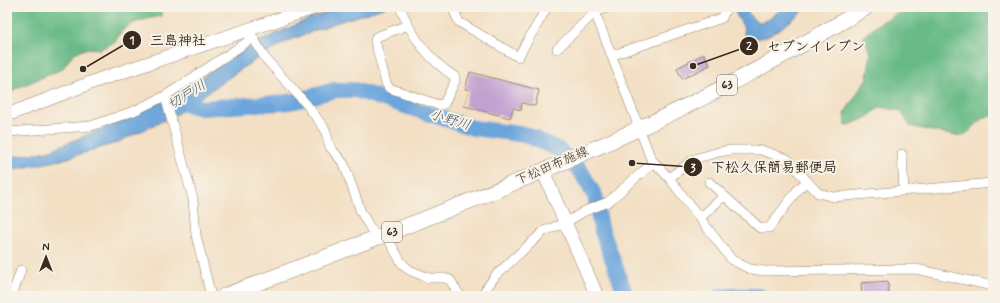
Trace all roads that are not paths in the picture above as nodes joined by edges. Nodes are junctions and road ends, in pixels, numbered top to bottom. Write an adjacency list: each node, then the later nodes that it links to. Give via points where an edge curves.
1 (316, 7): 10 (street)
2 (400, 7): 9 (street)
3 (463, 7): 4 (street, via 454,11 459,22 518,57 546,11)
4 (544, 7)
5 (610, 7): 8 (street)
6 (724, 7): 12 (street, via 722,18)
7 (867, 7): 15 (main road, 下松田布施線 / 63, via 770,64)
8 (594, 10): 11 (street); 12 (street)
9 (408, 26): 9 (street, via 419,44 442,68 455,77 444,104 439,105 389,88 386,83 376,37)
10 (252, 36): 13 (street); 14 (street, via 98,80); 28 (street, via 265,58 325,129 330,147 344,164 361,212)
11 (557, 49)
12 (613, 55): 15 (street)
13 (165, 96): 16 (street, via 134,111 91,126); 32 (street, via 193,199 196,235)
14 (7, 115)
15 (640, 128): 18 (street); 19 (main road, 下松田布施線 / 63)
16 (7, 132)
17 (902, 154): 24 (street)
18 (654, 162): 20 (street); 27 (street, via 608,202)
19 (543, 171): 27 (street); 28 (main road, 下松田布施線 / 63)
20 (669, 178): 22 (street, via 694,159 731,150 761,150 787,159); 26 (street)
21 (709, 182): 25 (street)
22 (806, 182): 24 (street, via 818,192 834,197); 25 (street, via 768,228 760,228)
23 (993, 184): 24 (street)
24 (904, 191)
25 (724, 196): 26 (street)
26 (700, 218): 30 (street, via 732,260 750,269 764,271 916,268)
27 (565, 224): 35 (street, via 544,232 496,275); 36 (street)
28 (381, 236): 33 (main road, 下松田布施線 / 63); 34 (street, via 409,270 429,278 450,280)
29 (21, 270): 31 (street)
30 (993, 286)
31 (12, 296)
32 (210, 296)
33 (224, 296)
34 (460, 296)
35 (481, 296)
36 (597, 296)

